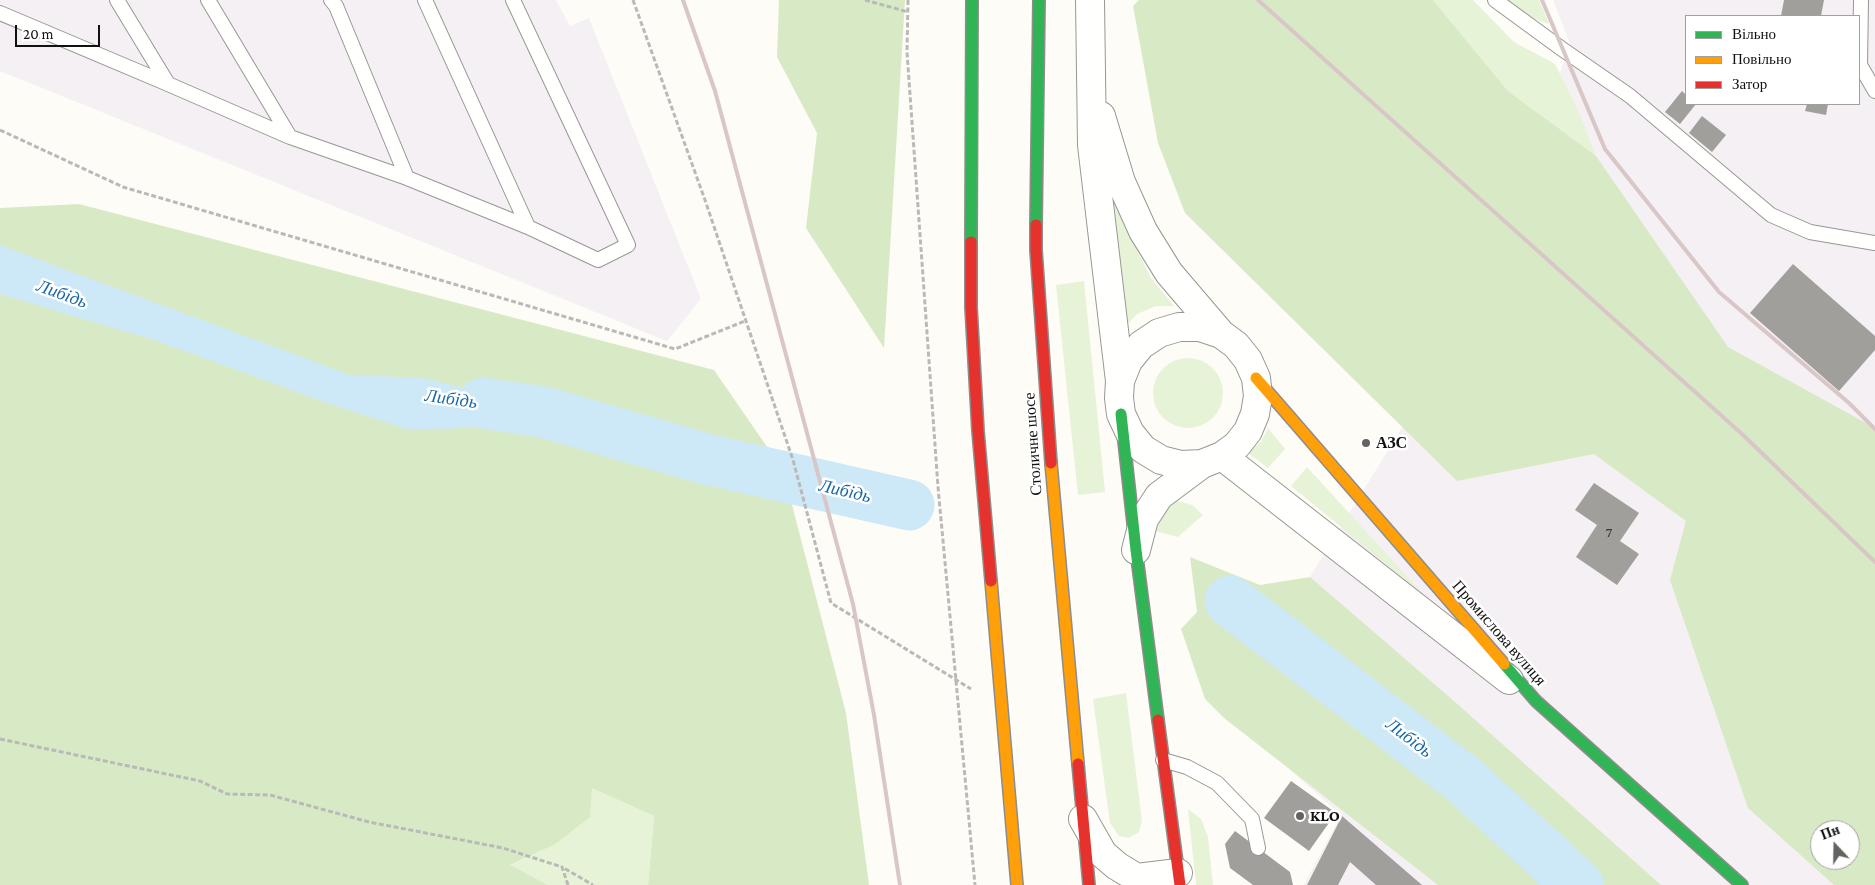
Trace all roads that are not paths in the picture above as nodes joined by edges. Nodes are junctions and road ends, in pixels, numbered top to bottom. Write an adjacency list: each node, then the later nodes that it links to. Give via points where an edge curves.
1 (118, 0): 13 (lane)
2 (208, 0): 15 (lane)
3 (332, 0): 16 (lane)
4 (425, 0): 17 (lane)
5 (513, 0): 17 (lane, via 628,245 598,260)
6 (972, 0): 30 (main road, via 971,307 978,431)
7 (1039, 0): 27 (main road, Столичне шосе, via 1036,250 1054,521)
8 (1090, 0): 12 (street)
9 (1494, 0): 18 (lane, via 1630,96 1771,215 1810,232)
10 (1861, 0): 14 (lane, via 1860,65)
11 (0, 13): 13 (lane)
12 (1091, 81): 19 (street, via 1121,182 1143,231 1168,273); 21 (street, via 1092,145)
13 (168, 84): 15 (lane)
14 (1875, 91)
15 (290, 137): 16 (lane)
16 (407, 178): 17 (lane)
17 (528, 227)
18 (1875, 243)
19 (1221, 334): 20 (street, via 1248,360); 21 (street, via 1200,327 1179,327 1159,333 1141,345 1128,361)
20 (1256, 378): 23 (street, via 1258,396 1248,431 1237,445); 25 (main road, Промислова вулиця)
21 (1120, 381): 22 (street)
22 (1121, 414): 23 (street, via 1130,433 1143,448 1161,460 1181,465); 24 (main road)
23 (1212, 460): 24 (street, via 1159,496 1144,519); 25 (street)
24 (1136, 550): 26 (main road)
25 (1536, 701): 32 (main road, Промислова вулиця)
26 (1163, 760): 28 (lane, via 1187,767 1216,782 1252,819); 29 (main road)
27 (1083, 819): 29 (street, via 1103,854 1117,866 1137,878); 31 (main road, Столичне шосе)
28 (1258, 848)
29 (1179, 879)
30 (1017, 885)
31 (1089, 885)
32 (1742, 885)

